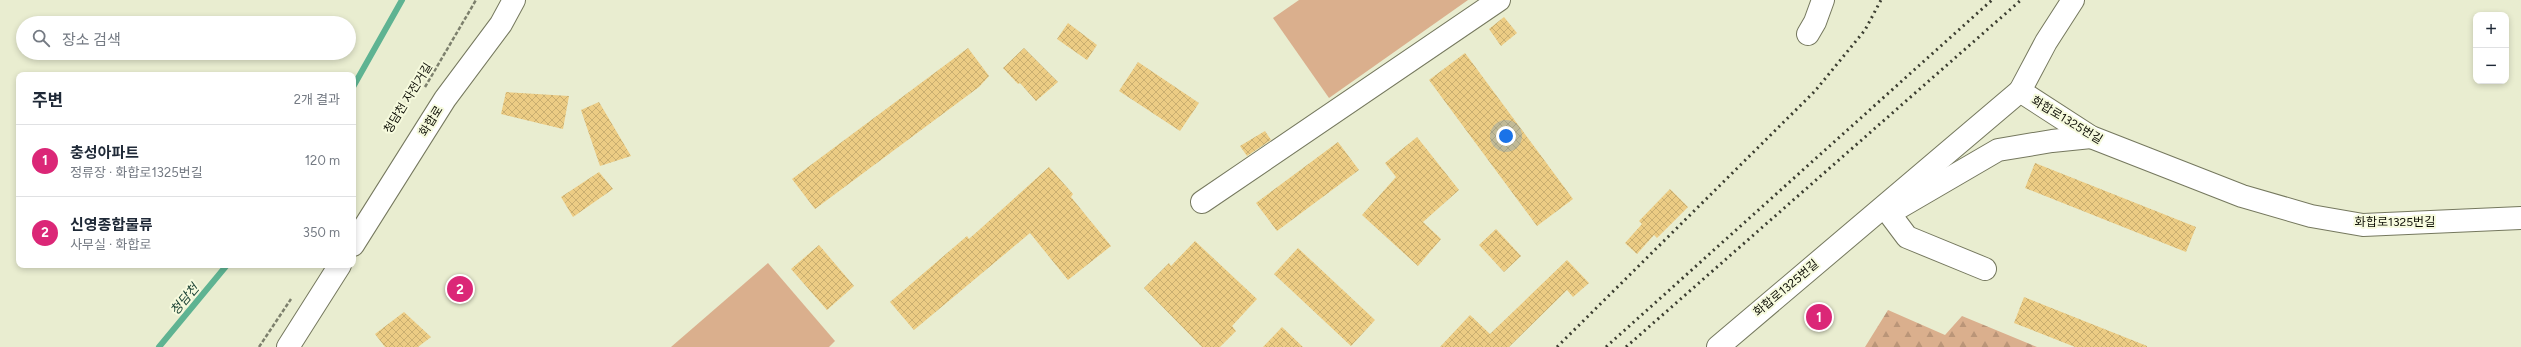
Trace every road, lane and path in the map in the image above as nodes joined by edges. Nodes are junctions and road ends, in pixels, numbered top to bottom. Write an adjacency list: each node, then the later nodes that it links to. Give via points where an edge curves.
1 (476, 0): 8 (path, 청담천 자전거길)
2 (514, 0): 15 (street, 화합로, via 501,24 445,99)
3 (1499, 0): 10 (street)
4 (1823, 0): 6 (street)
5 (2073, 0): 7 (street, via 2046,42)
6 (1808, 34)
7 (2020, 91): 9 (street, 화합로1325번길); 16 (street, 화합로1325번길)
8 (421, 94)
9 (2091, 137): 11 (street, via 2052,140 1998,150); 13 (street, 화합로1325번길, via 2242,196 2311,216 2363,225)
10 (1202, 202)
11 (1889, 213): 16 (street); 18 (street, via 1907,237)
12 (2521, 218): 13 (street, 화합로1325번길)
13 (2493, 219): 14 (street)
14 (2521, 223)
15 (356, 240)
16 (1837, 245): 22 (street, 화합로1325번길)
17 (338, 268): 21 (street)
18 (1985, 269)
19 (292, 297): 20 (path)
20 (259, 347)
21 (288, 347)
22 (1718, 347)

